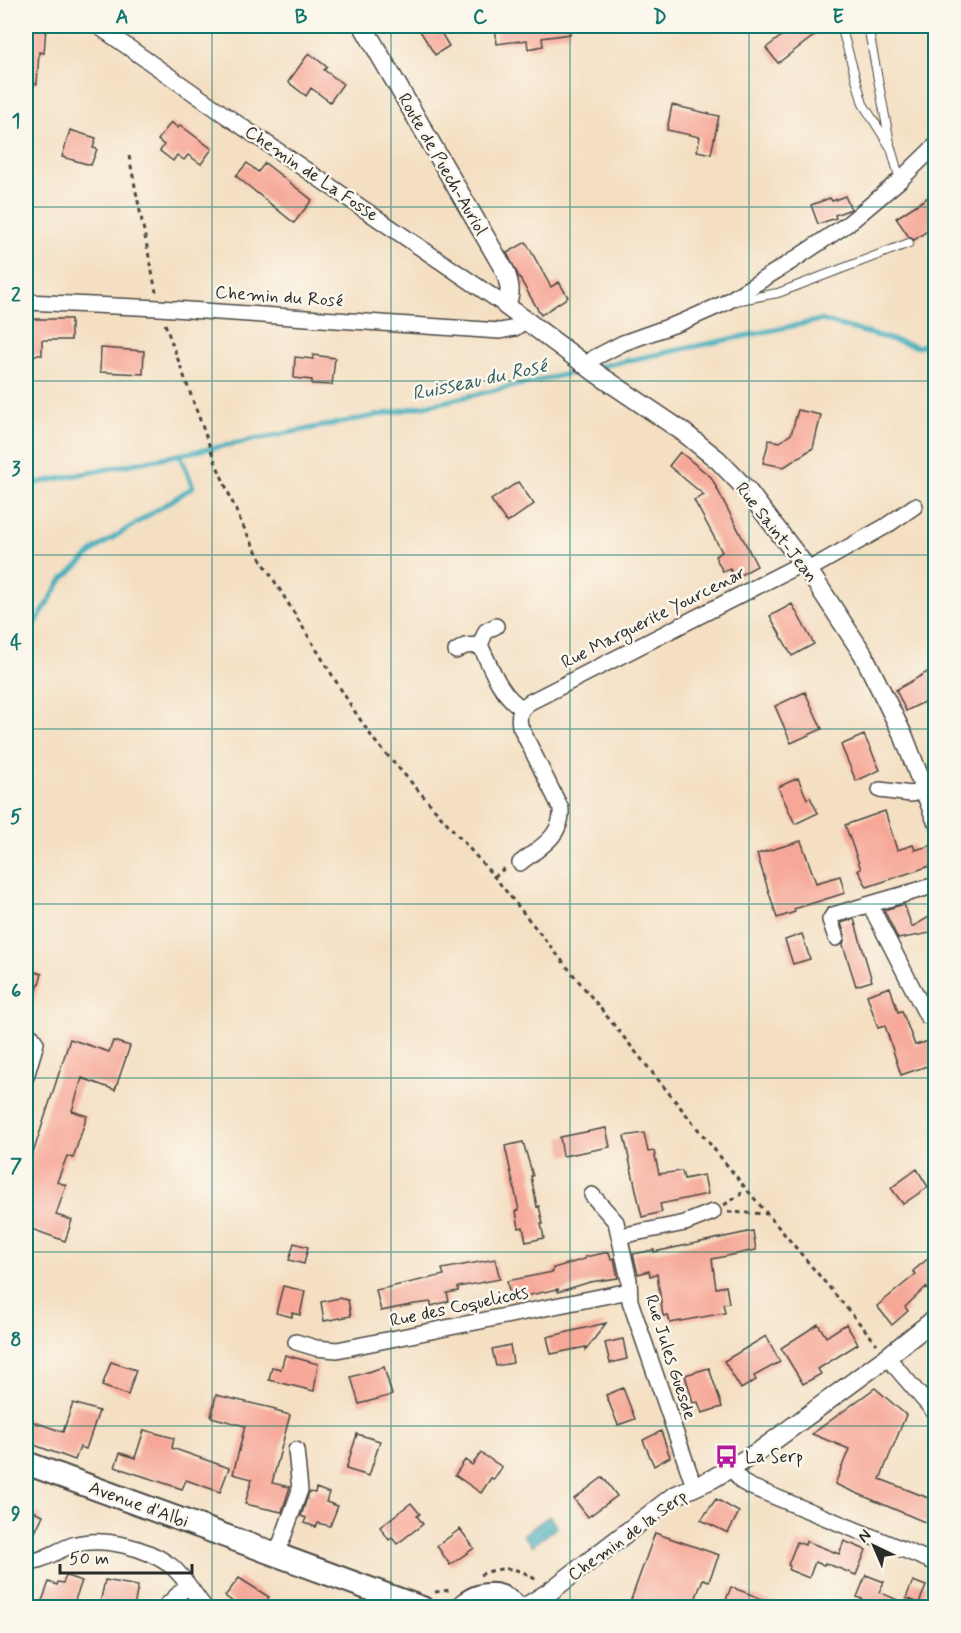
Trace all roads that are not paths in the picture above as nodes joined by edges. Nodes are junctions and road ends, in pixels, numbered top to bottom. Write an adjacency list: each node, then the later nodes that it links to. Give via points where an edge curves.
1 (98, 26): 11 (street, Chemin de La Fosse)
2 (363, 26): 11 (street, Route de Puech-Auriol, via 505,271 510,290)
3 (841, 26): 6 (lane, via 863,104)
4 (868, 26): 6 (lane)
5 (936, 145): 7 (street)
6 (891, 147): 7 (lane)
7 (900, 180): 10 (street, via 849,224)
8 (909, 243): 10 (lane, via 778,293)
9 (26, 302): 12 (street, Chemin du Rosé, via 500,331)
10 (725, 303): 13 (street, via 623,343 594,358)
11 (505, 305): 12 (street, Chemin de La Fosse)
12 (526, 320): 13 (street, Rue Saint-Jean)
13 (593, 370): 15 (street, Rue Saint-Jean, via 718,460 746,489)
14 (915, 506): 15 (street, Rue Marguerite Yourcenar, via 886,526)
15 (805, 566): 19 (street, Rue Marguerite Yourcenar); 21 (street, Rue Saint-Jean, via 863,654)
16 (496, 626): 17 (street, via 486,631)
17 (480, 645): 18 (street); 19 (street, via 504,692)
18 (456, 651)
19 (522, 708): 23 (street, via 518,716 520,726 561,809 562,819 552,838)
20 (880, 790): 21 (street)
21 (930, 795): 22 (street, Rue Saint-Jean)
22 (936, 820)
23 (520, 863)
24 (936, 885): 25 (street)
25 (870, 905): 26 (street, via 833,915 830,920); 27 (street)
26 (836, 938)
27 (927, 1016)
28 (26, 1035): 29 (street, via 36,1043)
29 (26, 1077)
30 (592, 1196): 32 (street, Rue Jules Guesde, via 616,1222)
31 (713, 1212): 32 (street, via 685,1223)
32 (620, 1236): 33 (street, Rue Jules Guesde)
33 (629, 1291): 35 (street, Rue des Coquelicots, via 337,1350); 41 (street, Rue Jules Guesde)
34 (936, 1318): 36 (street, Chemin de la Serp)
35 (296, 1342)
36 (887, 1357): 37 (street); 40 (street, Chemin de la Serp)
37 (936, 1414)
38 (296, 1450): 42 (street, via 300,1490)
39 (26, 1463): 42 (main road, Avenue d'Albi)
40 (732, 1468): 41 (street, Chemin de la Serp); 44 (street, via 751,1487)
41 (694, 1486): 51 (street, Chemin de la Serp, via 674,1496)
42 (277, 1554): 48 (main road, Avenue d'Albi)
43 (26, 1562): 45 (street, via 70,1546 105,1541 138,1549 170,1565)
44 (936, 1563)
45 (188, 1585): 46 (street); 47 (street)
46 (164, 1608)
47 (206, 1608)
48 (422, 1608)
49 (460, 1608): 50 (main road, via 478,1596 490,1594 501,1596)
50 (517, 1608)
51 (524, 1608)

